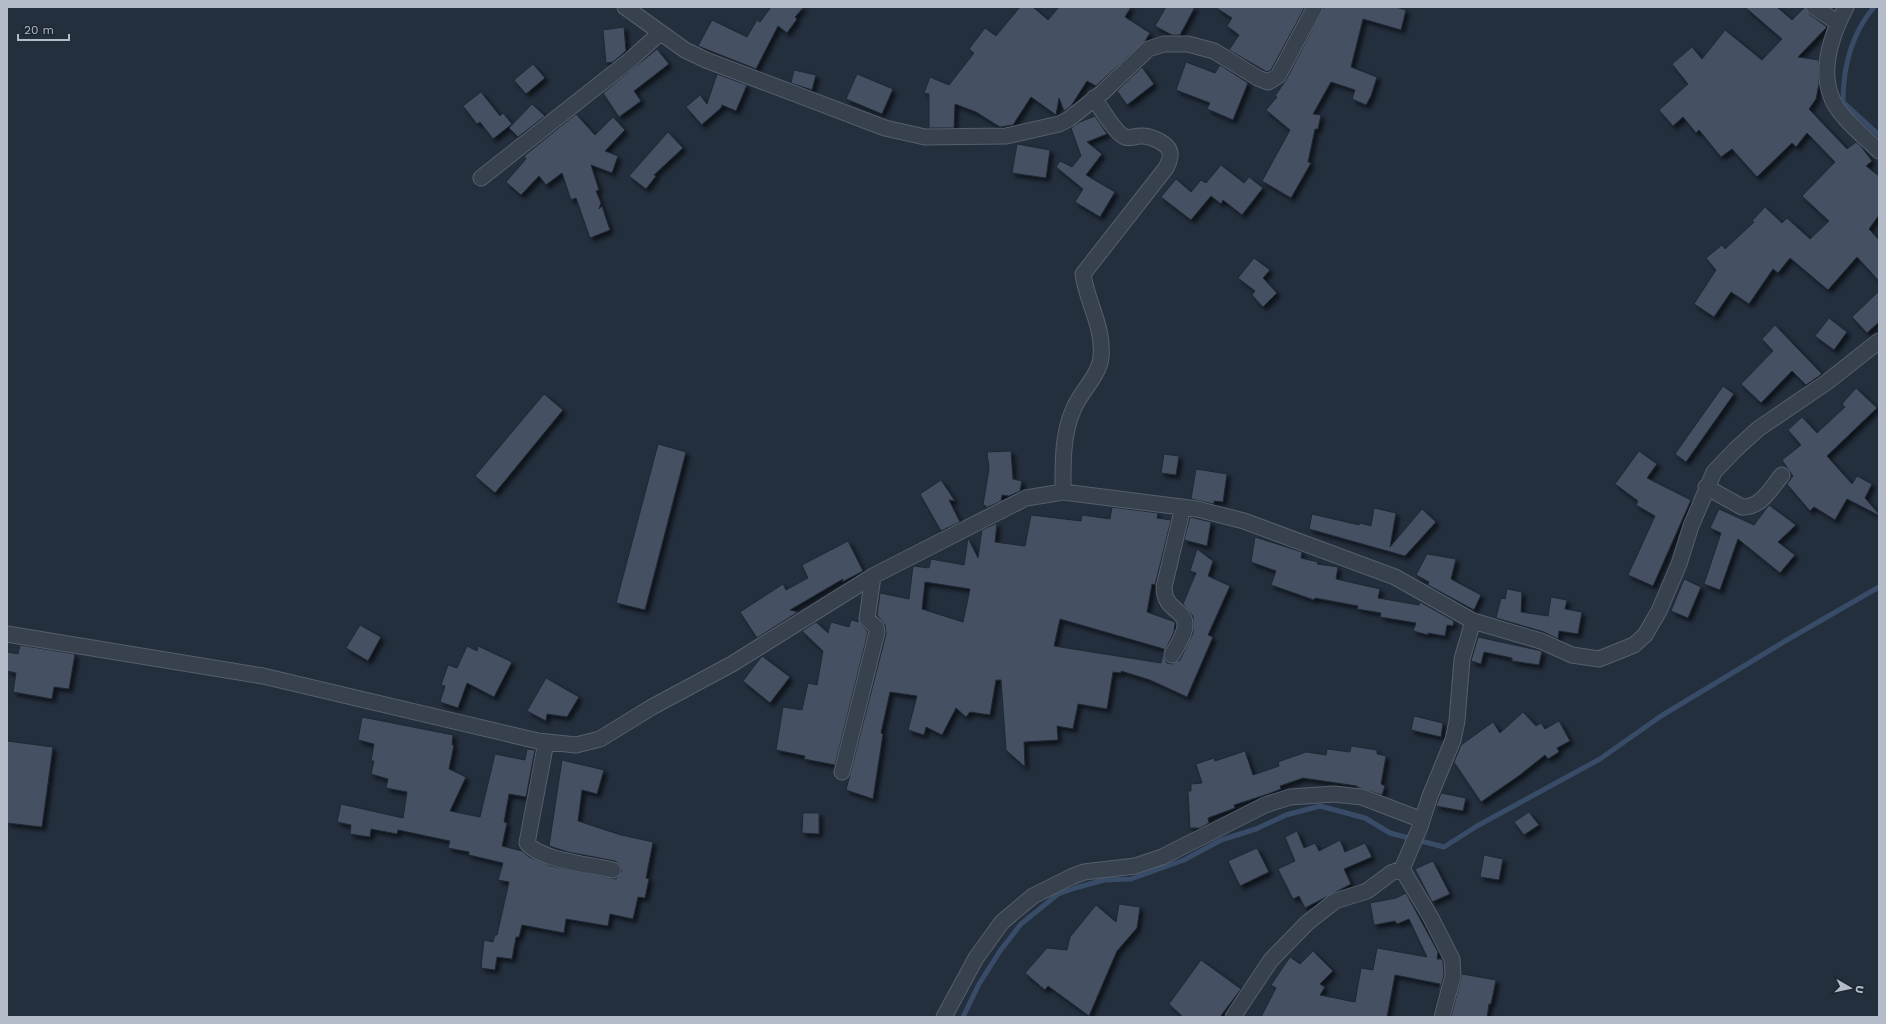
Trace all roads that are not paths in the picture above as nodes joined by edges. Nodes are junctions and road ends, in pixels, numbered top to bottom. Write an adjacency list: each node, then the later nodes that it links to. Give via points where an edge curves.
1 (625, 7): 6 (street)
2 (1315, 7): 7 (street, via 1278,76 1272,81 1258,78 1214,51 1188,44 1164,44 1148,49)
3 (1814, 7): 5 (street)
4 (1846, 7): 5 (street)
5 (1838, 23): 8 (street, via 1829,51 1830,96 1847,119)
6 (660, 33): 7 (street, via 685,50 706,60 885,128 925,137 975,138 1013,134 1059,124); 9 (street, via 630,61)
7 (1094, 98): 13 (street, via 1125,137 1150,136 1168,148 1170,159 1166,168 1083,274 1101,338 1101,358 1095,373 1074,406 1067,425)
8 (1879, 151)
9 (481, 178)
10 (1879, 341): 12 (street, via 1827,382 1758,429 1714,472)
11 (1782, 475): 12 (street, via 1755,505 1748,507 1738,505)
12 (1706, 487): 16 (street, via 1679,564 1659,611 1646,634 1634,645 1599,659 1572,655 1541,640)
13 (1063, 492): 14 (street); 15 (street, via 1026,498)
14 (1183, 507): 16 (street, via 1244,521 1395,577); 18 (street, via 1164,587 1167,602 1186,622)
15 (873, 576): 19 (street, via 732,664 652,707 600,739 576,745); 20 (street, via 867,619 876,627 877,632)
16 (1473, 622): 21 (street, via 1462,659 1458,721)
17 (7, 634): 19 (street, via 263,676)
18 (1172, 655)
19 (546, 742): 23 (street, via 527,843 531,849 551,856)
20 (842, 772)
21 (1421, 823): 22 (street); 24 (street, via 1362,797 1334,794 1290,797 1265,805 1162,857 1135,866 1084,872 1033,896 1002,922 976,958)
22 (1403, 865): 25 (street, via 1366,891 1335,901 1307,923 1271,960); 26 (street, via 1452,960 1453,976)
23 (613, 870)
24 (944, 1017)
25 (1233, 1017)
26 (1442, 1017)

